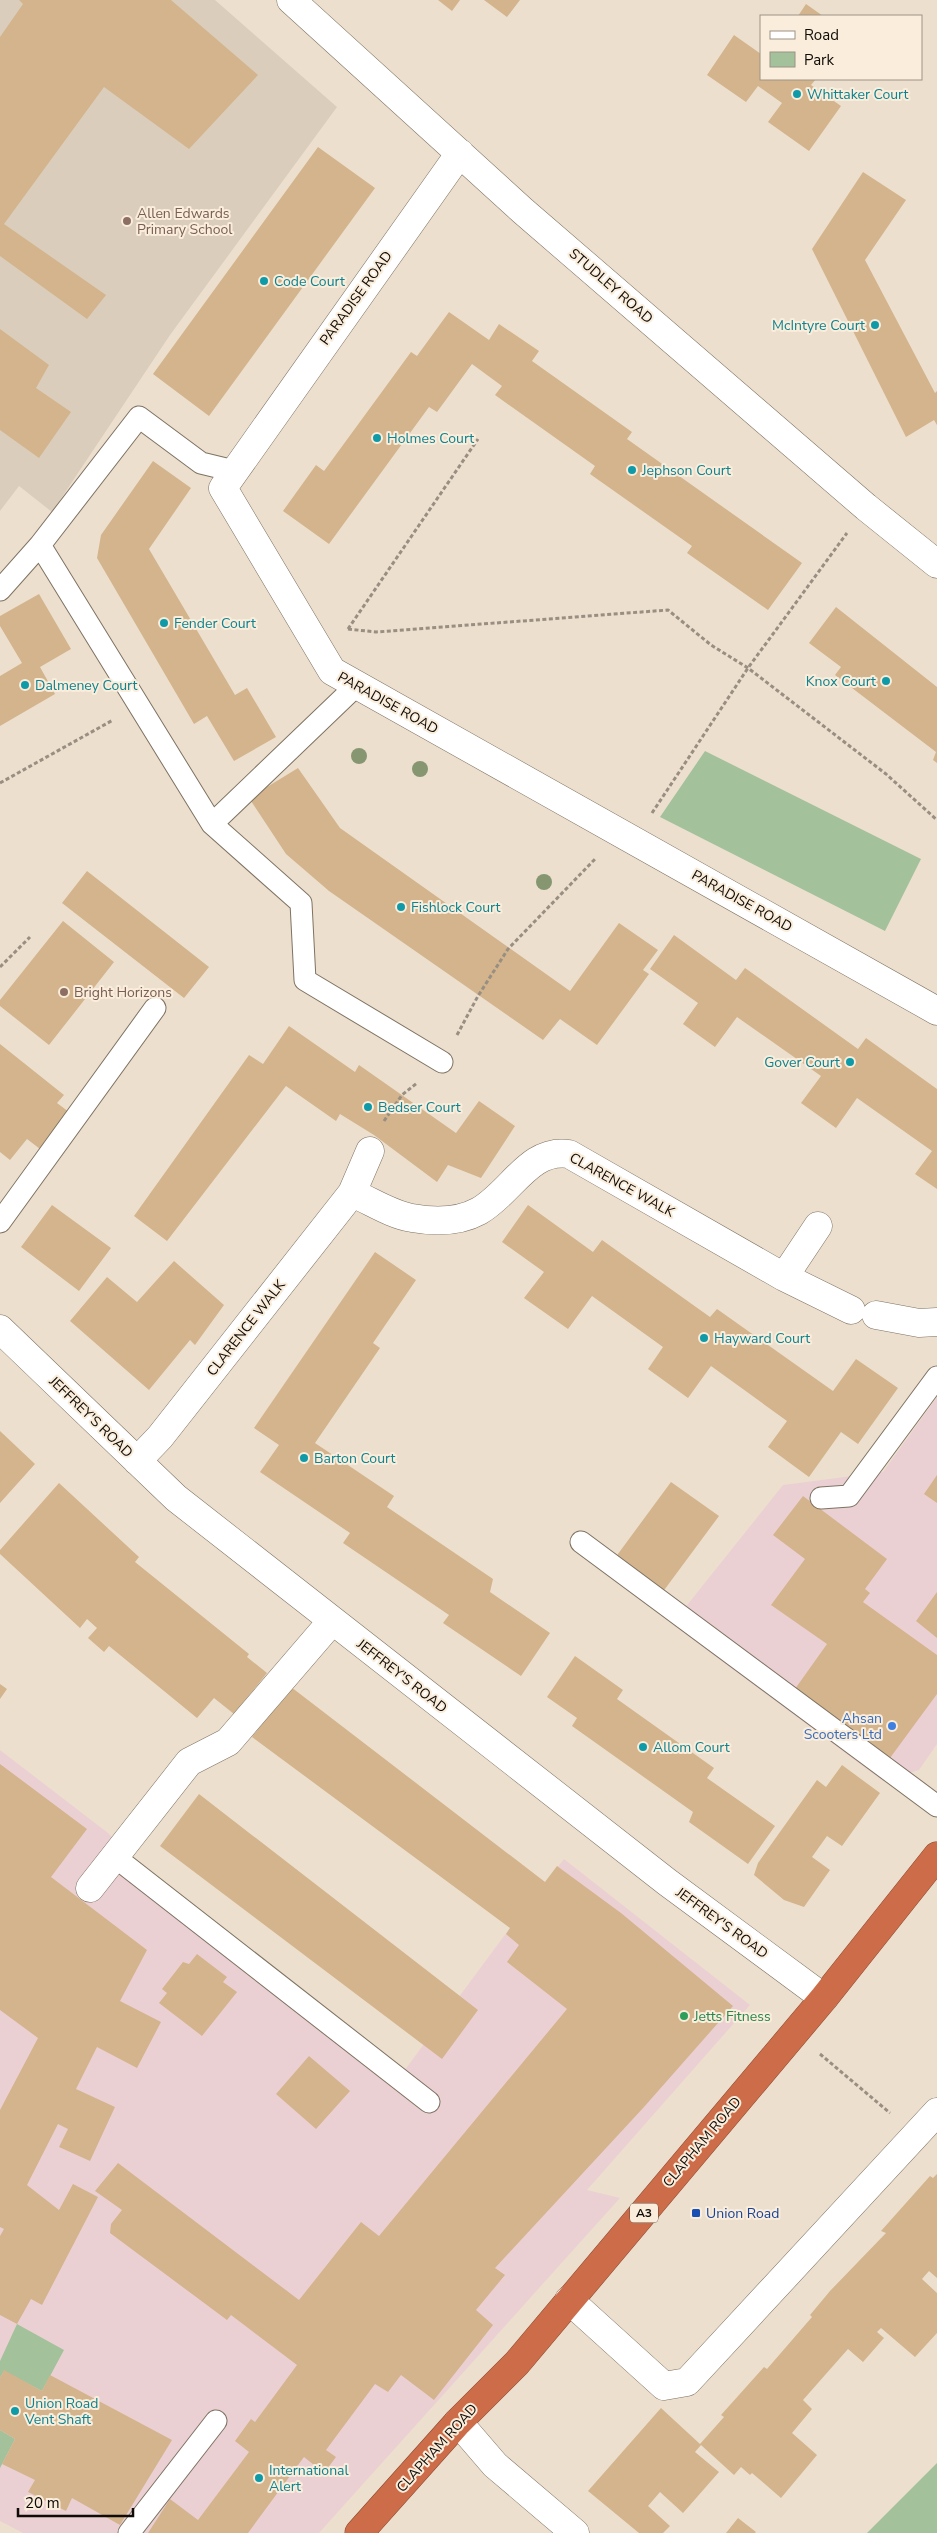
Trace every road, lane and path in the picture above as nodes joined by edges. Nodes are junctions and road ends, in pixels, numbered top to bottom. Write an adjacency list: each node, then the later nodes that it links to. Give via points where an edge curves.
1 (291, 0): 2 (street, STUDLEY ROAD)
2 (460, 153): 4 (street, PARADISE ROAD); 5 (street, STUDLEY ROAD)
3 (478, 439): 9 (path)
4 (234, 471): 6 (lane, via 201,463 139,417); 10 (street, PARADISE ROAD, via 223,488)
5 (866, 507): 7 (street, STUDLEY ROAD); 11 (path)
6 (40, 545): 8 (lane); 13 (lane)
7 (937, 564)
8 (0, 590)
9 (348, 629): 10 (path); 11 (path, via 376,632 668,610 711,645)
10 (326, 661): 12 (street, PARADISE ROAD, via 332,671)
11 (748, 668): 15 (path, via 886,774); 17 (path)
12 (357, 685): 16 (lane); 17 (street, PARADISE ROAD)
13 (138, 706): 14 (path); 16 (lane)
14 (0, 783)
15 (937, 820)
16 (212, 824): 22 (lane, via 301,904 305,980)
17 (626, 837): 21 (street, PARADISE ROAD); 22 (path, via 508,949)
18 (30, 937): 19 (path)
19 (0, 967)
20 (154, 1008): 25 (lane)
21 (937, 1011)
22 (442, 1062): 23 (path, via 402,1095 374,1135)
23 (370, 1151): 24 (street, CLARENCE WALK)
24 (352, 1193): 27 (street, CLARENCE WALK, via 410,1218 454,1219 479,1211 492,1202 542,1156 556,1152 569,1154); 31 (street, CLARENCE WALK, via 160,1437)
25 (0, 1222)
26 (818, 1226): 27 (street)
27 (784, 1277): 28 (street, CLARENCE WALK, via 863,1312)
28 (937, 1322)
29 (0, 1329): 31 (street, JEFFREY'S ROAD)
30 (937, 1377): 32 (lane, via 849,1496)
31 (137, 1461): 34 (street, JEFFREY'S ROAD, via 176,1498)
32 (821, 1498)
33 (581, 1542): 35 (lane)
34 (332, 1621): 37 (street, via 228,1742 189,1762); 39 (street, JEFFREY'S ROAD, via 667,1882)
35 (937, 1806)
36 (937, 1856): 39 (highway, CLAPHAM ROAD / A3)
37 (115, 1857): 38 (street); 41 (lane)
38 (90, 1888)
39 (824, 1998): 40 (highway, CLAPHAM ROAD / A3)
40 (795, 2033): 43 (path); 44 (highway, CLAPHAM ROAD / A3)
41 (429, 2102)
42 (937, 2112): 43 (street)
43 (916, 2135): 44 (street, via 687,2382 664,2386)
44 (569, 2300): 46 (highway, CLAPHAM ROAD / A3, via 517,2362)
45 (216, 2421): 47 (lane)
46 (458, 2422): 48 (highway, CLAPHAM ROAD / A3); 49 (street, via 495,2465)
47 (129, 2533)
48 (360, 2533)
49 (575, 2533)

